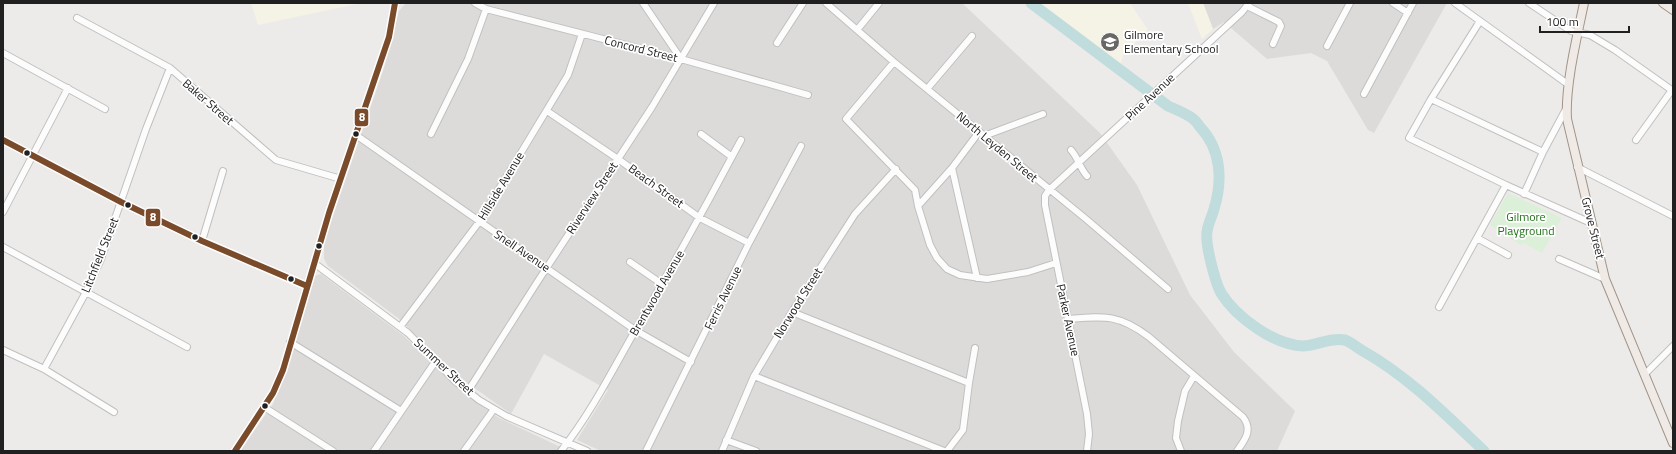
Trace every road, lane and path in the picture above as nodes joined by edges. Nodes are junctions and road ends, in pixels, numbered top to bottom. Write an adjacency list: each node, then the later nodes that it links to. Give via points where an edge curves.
1 (395, 3): 44 (street, via 389,37)
2 (474, 3): 15 (street, Concord Street)
3 (643, 3): 27 (street)
4 (714, 3): 27 (street, Riverview Street)
5 (803, 3): 23 (street)
6 (826, 3): 19 (street, North Leyden Street)
7 (879, 3): 19 (street)
8 (1350, 3): 25 (street)
9 (1393, 3): 16 (street)
10 (1414, 3): 16 (street)
11 (1455, 3): 18 (street)
12 (1529, 3): 20 (street, via 1571,31)
13 (1248, 5): 24 (street, via 1279,22 1281,26); 54 (street, Pine Avenue)
14 (1583, 5): 20 (main road, Grove Street)
15 (486, 9): 21 (street, Concord Street); 41 (street, via 468,59)
16 (1408, 13): 34 (street)
17 (77, 18): 29 (street, Baker Street)
18 (1480, 21): 30 (street); 36 (street)
19 (857, 30): 28 (street, North Leyden Street)
20 (1578, 32): 30 (main road, Grove Street); 33 (street, via 1590,35 1616,50)
21 (582, 34): 27 (street, Concord Street); 39 (street, Hillside Avenue, via 568,75)
22 (972, 36): 32 (street)
23 (777, 43)
24 (1273, 44)
25 (1328, 46)
26 (3, 53): 31 (street)
27 (681, 60): 35 (street, Concord Street); 53 (street, Riverview Street)
28 (894, 62): 32 (street, North Leyden Street); 57 (street, via 846,119)
29 (170, 68): 60 (street, Baker Street, via 276,160); 64 (street, Litchfield Street)
30 (1569, 85): 38 (main road, Grove Street)
31 (68, 88): 37 (street); 51 (street)
32 (927, 89): 43 (street, North Leyden Street)
33 (1672, 91): 47 (street)
34 (1364, 94)
35 (808, 95)
36 (1431, 99): 50 (street); 61 (street, via 1409,138)
37 (105, 109)
38 (1566, 109): 50 (street); 55 (main road, Grove Street)
39 (547, 111): 53 (street, Beach Street); 69 (street, Hillside Avenue)
40 (1043, 114): 43 (street)
41 (431, 134)
42 (701, 134): 52 (street)
43 (981, 134): 56 (street); 62 (street, North Leyden Street)
44 (356, 135): 60 (street); 69 (street, Snell Avenue)
45 (3, 140): 51 (street)
46 (741, 140): 52 (street, Brentwood Avenue)
47 (1636, 140)
48 (801, 146): 73 (street, Ferris Avenue)
49 (1071, 150): 54 (street)
50 (1544, 152): 63 (street)
51 (33, 156): 64 (street); 66 (street)
52 (732, 157): 68 (street, Brentwood Avenue)
53 (618, 159): 68 (street, Beach Street); 80 (street, Riverview Street)
54 (1079, 163): 59 (street); 62 (street, Pine Avenue)
55 (1578, 167): 67 (street); 70 (main road, Grove Street)
56 (952, 168): 65 (street); 81 (street)
57 (896, 169): 65 (street, via 915,190); 88 (street, Norwood Street, via 855,214)
58 (223, 171): 72 (street)
59 (1087, 176)
60 (341, 179): 78 (street)
61 (1506, 185): 63 (street); 71 (street)
62 (1049, 190): 79 (street, Parker Avenue, via 1044,205); 85 (street, North Leyden Street)
63 (1524, 194): 70 (street)
64 (121, 202): 72 (street); 86 (street, Litchfield Street, via 101,259)
65 (918, 206): 81 (street, via 930,245 940,262 956,274)
66 (3, 212)
67 (1673, 216)
68 (700, 218): 73 (street, Beach Street); 83 (street, Brentwood Avenue)
69 (479, 222): 80 (street, Snell Avenue); 90 (street, Hillside Avenue)
70 (1591, 223): 82 (main road, Grove Street)
71 (1477, 238): 75 (street); 87 (street)
72 (202, 241): 84 (street)
73 (749, 243): 98 (street, Ferris Avenue)
74 (3, 247): 86 (street)
75 (1508, 255)
76 (1559, 259): 82 (street)
77 (630, 262): 83 (street)
78 (314, 263): 84 (street); 90 (street, Summer Street)
79 (1056, 263): 81 (street, via 1028,272); 89 (street, Parker Avenue)
80 (546, 268): 91 (street, Snell Avenue); 104 (street, Riverview Street)
81 (977, 278)
82 (1606, 280): 100 (main road, Grove Street)
83 (662, 284): 91 (street, Brentwood Avenue)
84 (307, 286): 92 (street)
85 (1168, 289)
86 (86, 292): 94 (street); 99 (street, Litchfield Street)
87 (1439, 307)
88 (792, 312): 101 (street, Norwood Street); 103 (street)
89 (1068, 319): 102 (street, via 1106,317 1120,320 1149,337); 122 (street, Parker Avenue, via 1087,414)
90 (400, 327): 97 (street, Summer Street)
91 (635, 330): 98 (street, Snell Avenue); 110 (street, Brentwood Avenue, via 599,395)
92 (290, 342): 105 (street, via 283,370); 107 (street)
93 (1673, 346): 100 (street)
94 (186, 347)
95 (975, 348): 103 (street)
96 (3, 350): 99 (street)
97 (436, 362): 104 (street, Summer Street); 107 (street)
98 (691, 362): 118 (street, Ferris Avenue)
99 (44, 369): 108 (street)
100 (1645, 374): 111 (main road, Grove Street)
101 (754, 376): 109 (street, Norwood Street); 121 (street)
102 (1194, 376): 123 (street, via 1185,391 1178,421 1176,438); 124 (street, via 1246,421 1248,431)
103 (968, 383): 121 (street, via 964,430)
104 (468, 391): 106 (street, Summer Street)
105 (264, 407): 112 (street); 113 (street)
106 (494, 409): 110 (street, Summer Street); 115 (street)
107 (401, 411): 114 (street)
108 (114, 412)
109 (726, 440): 119 (street, Norwood Street); 120 (street)
110 (568, 443): 116 (street, Brentwood Avenue); 117 (street, Summer Street)
111 (1673, 443)
112 (235, 451)
113 (333, 451)
114 (374, 451)
115 (464, 451)
116 (562, 451)
117 (587, 451)
118 (646, 451)
119 (722, 451)
120 (756, 451)
121 (946, 451)
122 (1087, 451)
123 (1181, 451)
124 (1237, 451)

